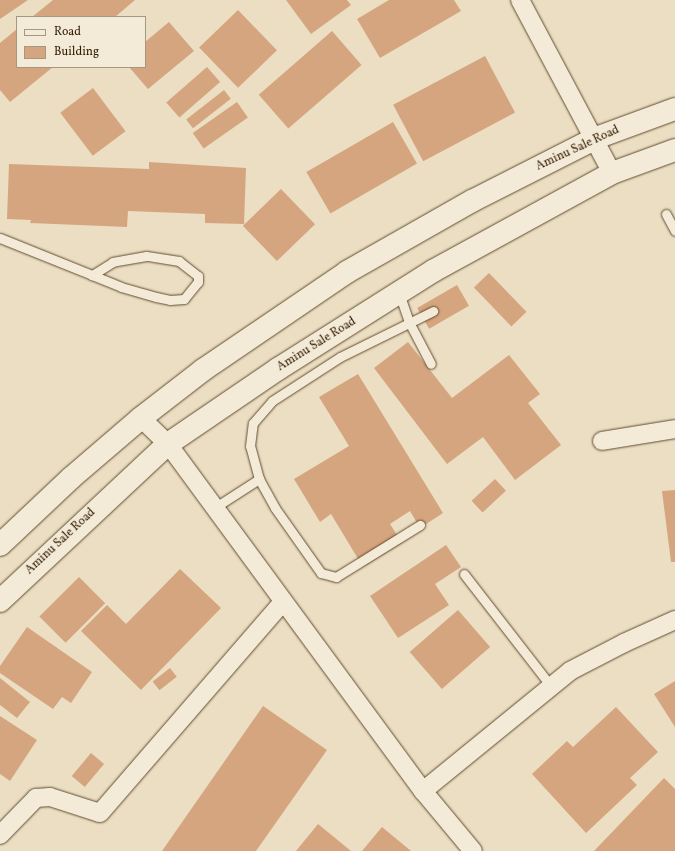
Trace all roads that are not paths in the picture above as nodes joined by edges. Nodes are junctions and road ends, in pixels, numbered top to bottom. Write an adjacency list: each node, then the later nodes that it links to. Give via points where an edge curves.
1 (520, 0): 3 (street)
2 (675, 109): 3 (street, Aminu Sale Road)
3 (596, 138): 5 (street); 14 (street, Aminu Sale Road, via 472,201 346,272 203,370)
4 (675, 150): 5 (street, Aminu Sale Road)
5 (612, 173): 10 (street, Aminu Sale Road, via 433,271)
6 (666, 214): 7 (lane)
7 (675, 231)
8 (0, 238): 9 (lane)
9 (92, 275): 9 (lane, via 113,262 146,256 179,261 198,276 198,282 184,299 170,300 122,287)
10 (399, 293): 12 (lane); 17 (street, Aminu Sale Road, via 278,369)
11 (433, 311): 12 (lane)
12 (410, 322): 13 (lane); 18 (lane, via 340,357 272,401 253,423 250,446)
13 (431, 364)
14 (141, 418): 17 (street); 21 (street, Aminu Sale Road, via 71,478)
15 (675, 429): 16 (street)
16 (602, 441)
17 (168, 444): 19 (street); 23 (street, Aminu Sale Road)
18 (258, 479): 19 (lane); 20 (lane, via 275,508 321,573 336,577)
19 (214, 508): 24 (street)
20 (420, 525)
21 (0, 545)
22 (464, 574): 26 (lane)
23 (0, 601)
24 (283, 602): 27 (street); 28 (street, via 100,813 50,797 36,798)
25 (675, 620): 26 (street, via 570,670)
26 (551, 686): 27 (street)
27 (423, 791): 29 (street)
28 (0, 835)
29 (473, 851)

